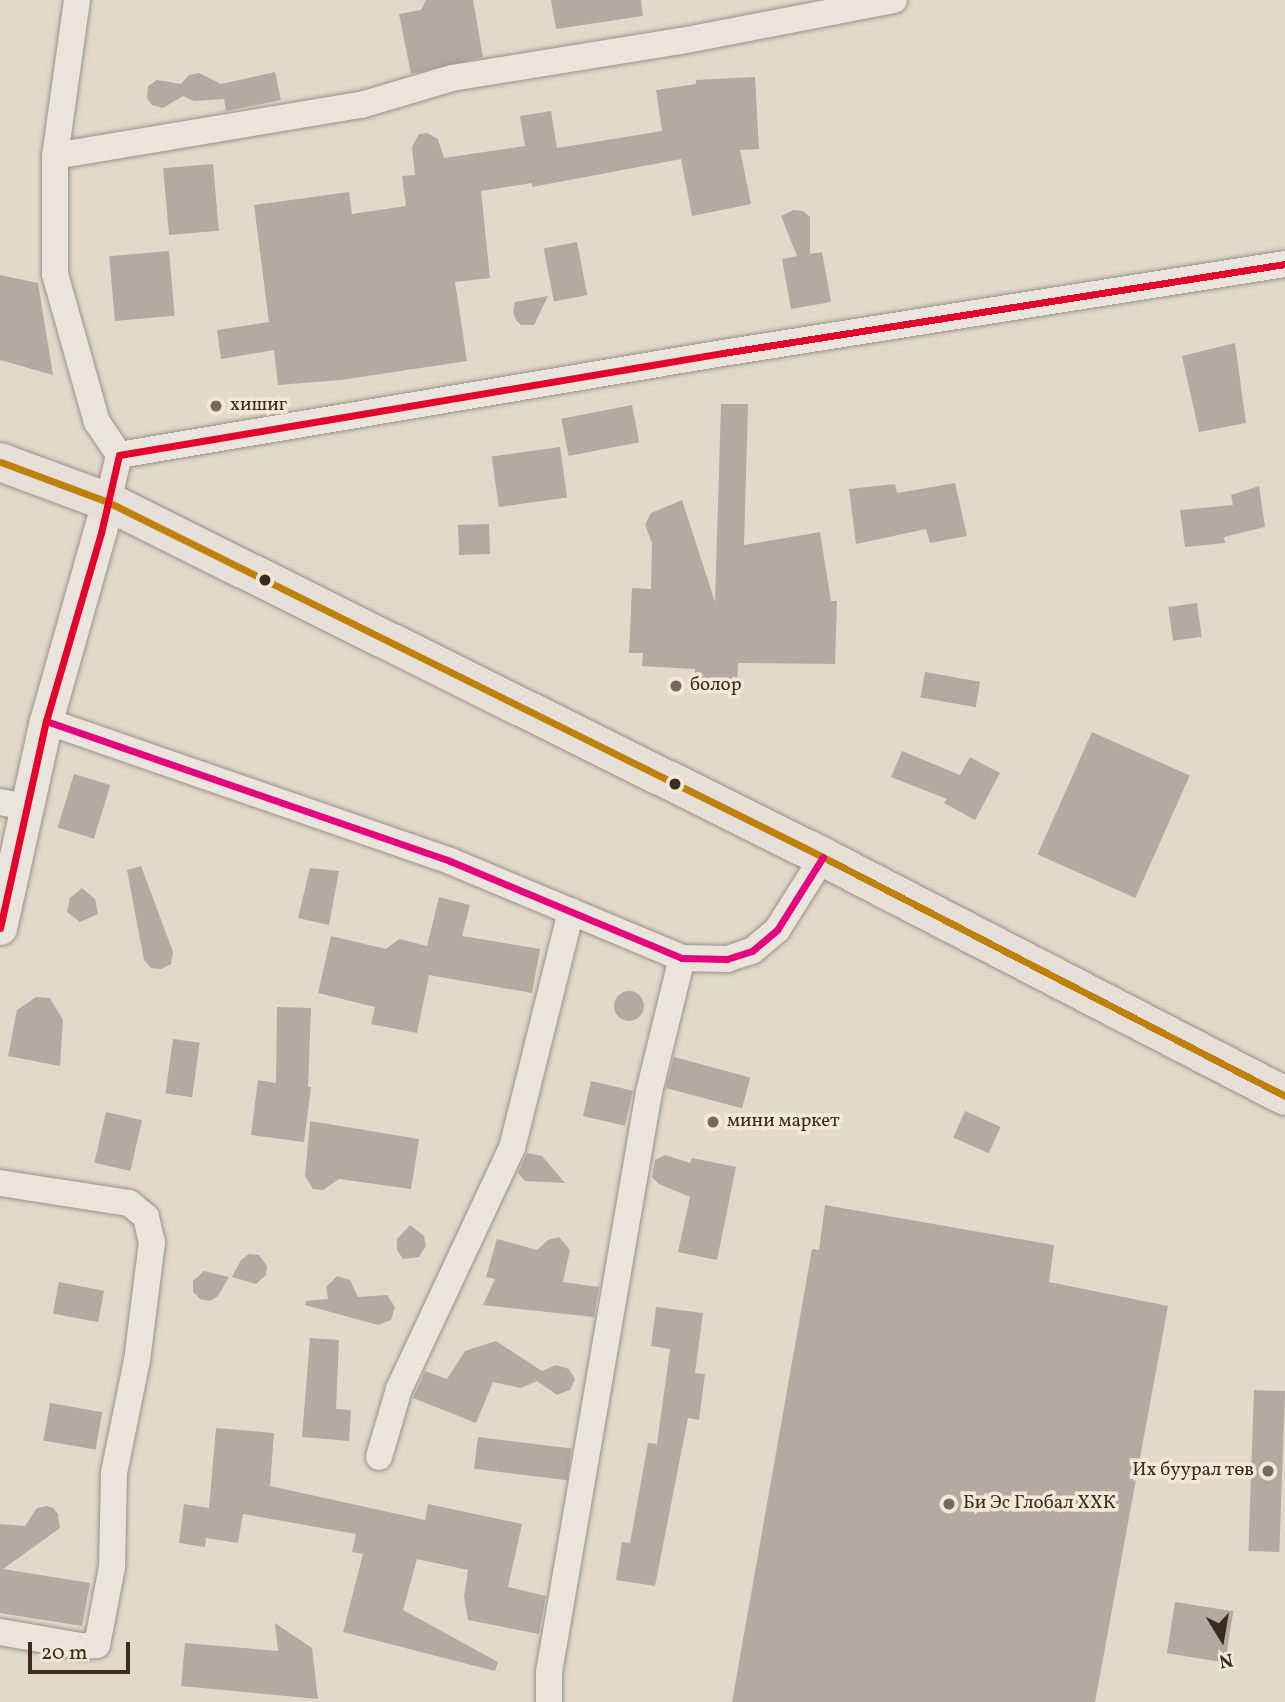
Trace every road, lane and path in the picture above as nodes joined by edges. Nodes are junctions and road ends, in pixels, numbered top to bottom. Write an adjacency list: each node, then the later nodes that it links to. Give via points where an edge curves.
1 (78, 0): 3 (street)
2 (894, 0): 3 (street, via 452,78 361,105)
3 (55, 156): 5 (street, via 55,274 97,422)
4 (1285, 264): 5 (street)
5 (119, 455): 7 (street)
6 (0, 462): 7 (highway)
7 (108, 502): 8 (street); 10 (highway)
8 (46, 721): 9 (street); 11 (street, via 356,826)
9 (13, 804): 12 (street)
10 (823, 857): 13 (street, via 777,930 752,951 727,959); 14 (highway)
11 (571, 911): 13 (street); 16 (street, via 512,1148 399,1389)
12 (0, 928)
13 (682, 958): 18 (street, via 647,1105 549,1672)
14 (1285, 1096)
15 (0, 1183): 17 (street, via 129,1203 146,1217 152,1242 137,1360 114,1473 111,1567 97,1644 81,1646)
16 (379, 1457)
17 (0, 1632)
18 (549, 1702)

